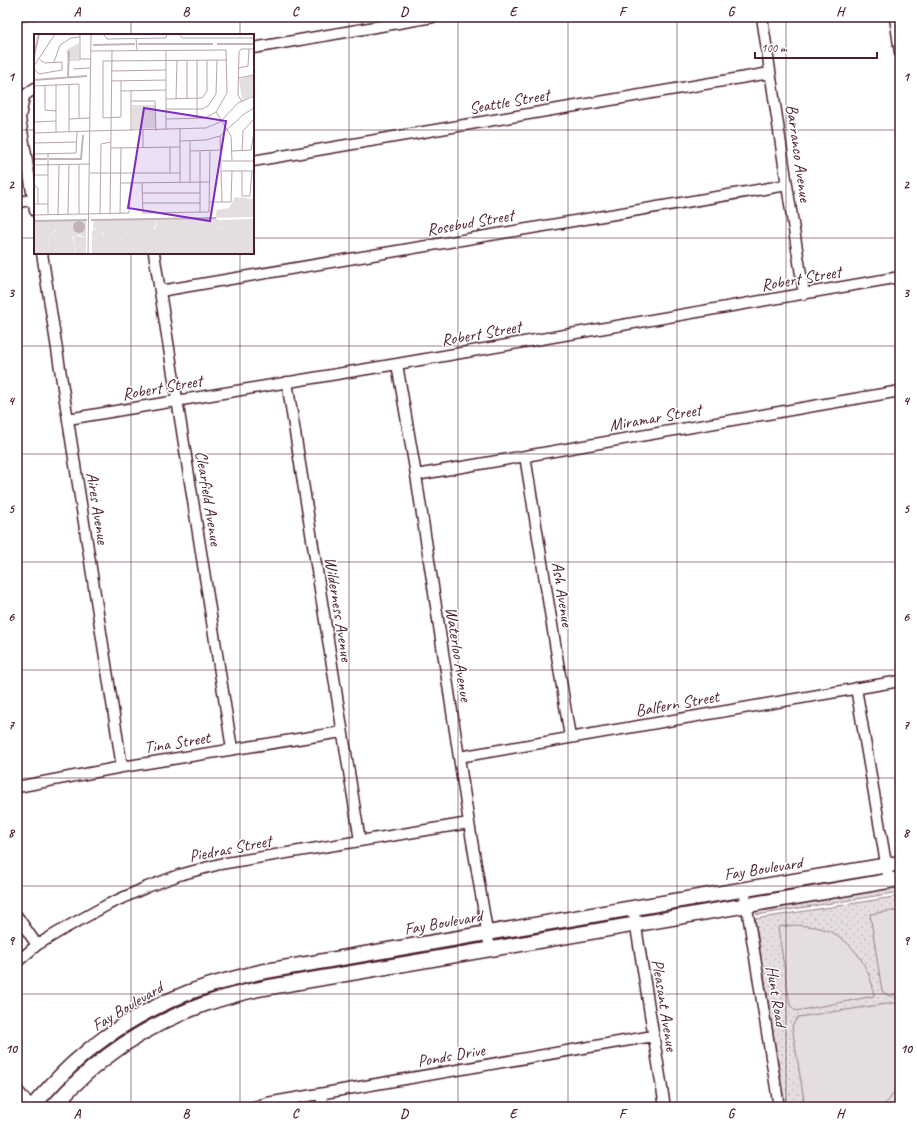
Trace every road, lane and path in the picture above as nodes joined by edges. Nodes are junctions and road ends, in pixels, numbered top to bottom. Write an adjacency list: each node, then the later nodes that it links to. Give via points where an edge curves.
1 (433, 17): 4 (street)
2 (762, 17): 6 (street, Barranco Avenue)
3 (895, 17): 5 (street)
4 (254, 48)
5 (900, 53)
6 (770, 73): 8 (street, Seattle Street); 9 (street, Barranco Avenue)
7 (34, 89): 10 (street, via 24,96 20,118)
8 (254, 162)
9 (787, 184): 16 (street, Rosebud Street); 17 (street, Barranco Avenue)
10 (33, 200): 11 (street); 12 (street)
11 (17, 202)
12 (34, 206)
13 (42, 254): 22 (street, Aires Avenue)
14 (154, 254): 16 (street, Clearfield Avenue)
15 (900, 277): 17 (street, Robert Street)
16 (160, 291): 21 (street, Clearfield Avenue)
17 (804, 294): 18 (street, Robert Street)
18 (397, 364): 19 (street, Robert Street); 24 (street, Waterloo Avenue)
19 (287, 382): 21 (street, Robert Street); 27 (street, Wilderness Avenue)
20 (900, 391): 23 (street, Miramar Street)
21 (178, 401): 22 (street, Robert Street); 29 (street, Clearfield Avenue)
22 (68, 419): 31 (street, Aires Avenue)
23 (525, 456): 24 (street, Miramar Street); 28 (street, Ash Avenue)
24 (416, 475): 30 (street, Waterloo Avenue)
25 (900, 681): 26 (street, Balfern Street)
26 (856, 688): 28 (street, Balfern Street); 35 (street)
27 (342, 732): 29 (street, Tina Street); 34 (street, Wilderness Avenue)
28 (570, 737): 30 (street, Balfern Street)
29 (232, 749): 31 (street, Tina Street)
30 (459, 757): 33 (street, Waterloo Avenue)
31 (122, 767): 32 (street, Tina Street)
32 (17, 787)
33 (469, 823): 34 (street, Piedras Street); 42 (street, Waterloo Avenue)
34 (360, 841): 43 (street, Piedras Street, via 220,864 179,875 109,904)
35 (893, 864): 36 (street); 37 (main road, Fay Boulevard)
36 (894, 880): 38 (main road, Fay Boulevard)
37 (744, 889): 38 (street, Hunt Road); 39 (main road, Fay Boulevard)
38 (746, 906): 41 (main road, Fay Boulevard); 56 (street, Hunt Road)
39 (633, 908): 41 (street, Pleasant Avenue); 42 (main road, Fay Boulevard)
40 (17, 916): 43 (street)
41 (636, 924): 44 (main road, Fay Boulevard); 48 (street, Pleasant Avenue)
42 (487, 933): 44 (street, Waterloo Avenue); 46 (main road, Fay Boulevard)
43 (37, 945): 45 (street, Piedras Street)
44 (490, 949): 47 (main road, Fay Boulevard)
45 (17, 962)
46 (297, 966): 47 (street); 51 (main road, Fay Boulevard, via 230,979 187,993 148,1011 111,1034 77,1060)
47 (300, 982): 52 (main road, Fay Boulevard, via 235,994 178,1014 151,1027 100,1061)
48 (653, 1036): 50 (street, Ponds Drive); 55 (street, Pleasant Avenue)
49 (17, 1090): 51 (street)
50 (321, 1094): 53 (street, Ponds Drive); 54 (street)
51 (32, 1107)
52 (53, 1107)
53 (254, 1107)
54 (323, 1107)
55 (665, 1107)
56 (779, 1107)

